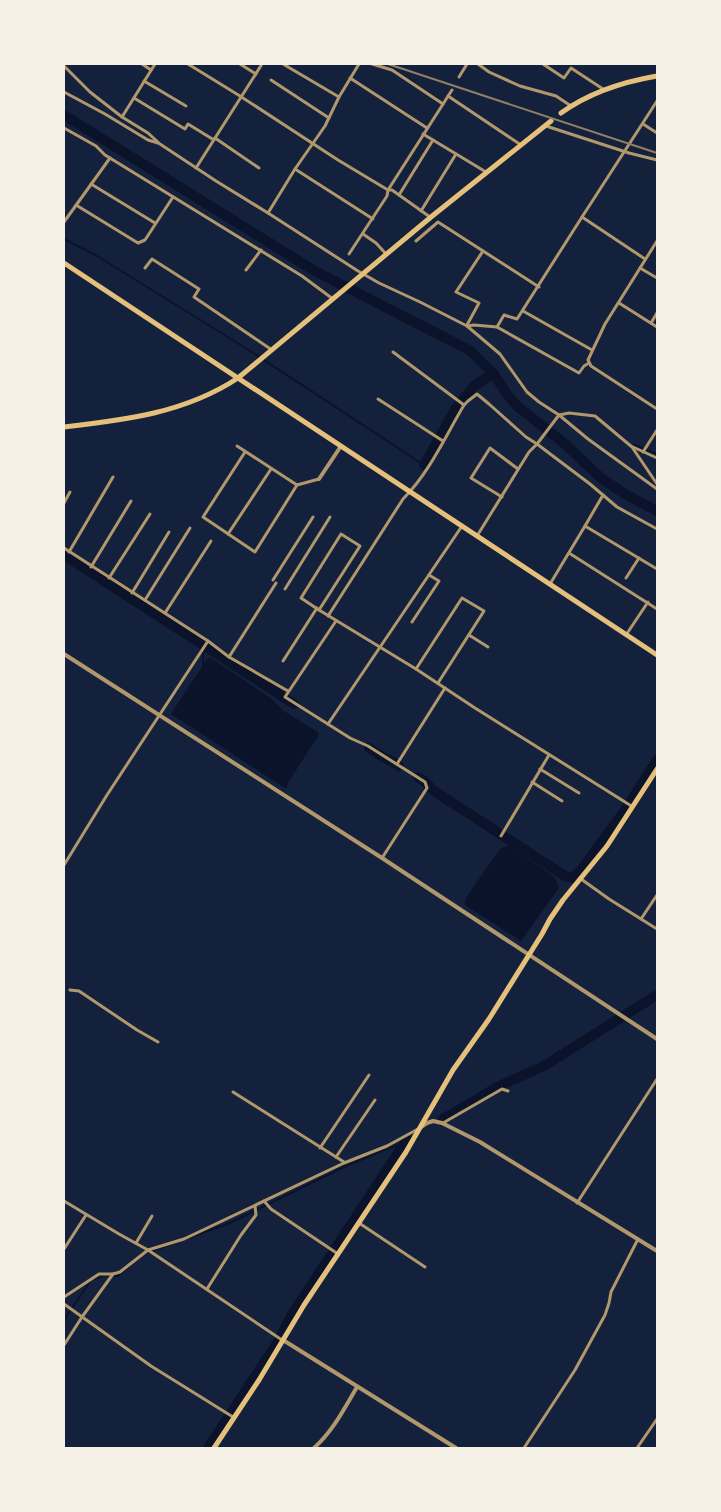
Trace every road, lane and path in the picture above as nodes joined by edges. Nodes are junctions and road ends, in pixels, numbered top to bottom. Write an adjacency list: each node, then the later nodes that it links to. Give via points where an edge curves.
1 (69, 64): 13 (street)
2 (142, 64): 14 (street)
3 (155, 64): 14 (street)
4 (188, 64): 24 (street)
5 (240, 64): 15 (street)
6 (262, 64): 15 (street)
7 (283, 64): 26 (street)
8 (359, 64): 18 (street)
9 (372, 64): 29 (street, via 392,70)
10 (466, 64): 17 (street)
11 (478, 64): 31 (street, via 520,86 556,96)
12 (543, 64): 21 (street, via 564,78 570,68)
13 (65, 68): 33 (street)
14 (151, 70): 20 (street)
15 (256, 74): 24 (street)
16 (657, 76): 21 (main road)
17 (459, 77)
18 (350, 78): 26 (street); 39 (street)
19 (271, 80): 34 (street)
20 (144, 81): 27 (street); 30 (street)
21 (603, 89): 31 (main road)
22 (452, 90): 25 (street)
23 (64, 92): 44 (street)
24 (240, 96): 42 (street); 45 (street)
25 (448, 96): 29 (street); 46 (street)
26 (339, 97): 34 (street)
27 (134, 98): 33 (street); 42 (street, via 185,129 188,124)
28 (657, 101): 36 (street)
29 (443, 104): 39 (street)
30 (186, 106)
31 (571, 106): 32 (main road)
32 (561, 113)
33 (122, 117): 44 (street)
34 (329, 118): 45 (street)
35 (550, 121): 37 (main road)
36 (643, 124): 40 (street); 47 (street)
37 (544, 125): 46 (main road); 47 (street)
38 (64, 128): 49 (street)
39 (427, 128): 41 (street)
40 (657, 133)
41 (423, 134): 43 (street); 56 (street)
42 (214, 139): 51 (street); 52 (street)
43 (433, 140): 48 (street); 57 (street)
44 (160, 144): 51 (street)
45 (313, 144): 53 (street); 56 (street)
46 (520, 144): 54 (main road)
47 (625, 152): 50 (street); 63 (street)
48 (456, 154): 54 (street); 60 (street)
49 (110, 158): 55 (street); 58 (street)
50 (657, 160)
51 (196, 168): 61 (street)
52 (259, 168)
53 (295, 169): 61 (street); 64 (street)
54 (486, 172): 62 (main road)
55 (91, 184): 59 (street); 66 (street)
56 (388, 190): 57 (street); 64 (street)
57 (399, 195): 60 (street)
58 (173, 197): 66 (street); 70 (street)
59 (76, 205): 65 (street); 66 (street, via 138,243)
60 (421, 211): 62 (street)
61 (268, 212): 79 (street)
62 (431, 217): 73 (main road)
63 (582, 217): 74 (street); 81 (street)
64 (373, 219): 67 (street)
65 (64, 222)
66 (156, 223)
67 (363, 234): 72 (street); 73 (street)
68 (416, 240): 71 (street, via 438,222)
69 (657, 241): 74 (street)
70 (261, 250): 78 (street); 82 (street)
71 (483, 251): 81 (street); 87 (street, via 456,292 479,303)
72 (349, 254)
73 (386, 255): 79 (main road)
74 (646, 259): 77 (street)
75 (64, 263): 94 (main road)
76 (145, 268): 90 (street, via 152,258 199,289 194,297)
77 (640, 268): 80 (street); 83 (street)
78 (246, 270)
79 (361, 275): 82 (main road); 87 (street)
80 (657, 278)
81 (538, 287): 84 (street)
82 (335, 297): 90 (main road)
83 (619, 303): 86 (street); 91 (street)
84 (522, 311): 88 (street, via 517,320 504,315); 91 (street)
85 (657, 313): 86 (street)
86 (651, 323): 89 (street)
87 (467, 326): 88 (street); 98 (street, via 500,354 527,392)
88 (497, 327): 93 (street, via 579,373)
89 (657, 327)
90 (272, 350): 94 (main road)
91 (592, 350): 93 (street, via 588,359)
92 (393, 352): 96 (street)
93 (590, 364): 97 (street)
94 (238, 378): 99 (main road, via 179,406 146,416); 104 (main road)
95 (378, 399): 101 (street)
96 (463, 405): 101 (street); 102 (street, via 477,394 526,437)
97 (657, 409)
98 (559, 416): 102 (street); 105 (street, via 568,413 596,416); 115 (street)
99 (64, 427)
100 (657, 430): 107 (street)
101 (440, 439): 117 (street, via 429,465)
102 (538, 443): 110 (street); 118 (street)
103 (237, 446): 106 (street)
104 (341, 446): 112 (street); 117 (main road)
105 (632, 447): 107 (street); 113 (street)
106 (245, 452): 109 (street); 130 (street, via 203,517)
107 (643, 452): 108 (street)
108 (657, 458)
109 (271, 469): 114 (street); 130 (street)
110 (518, 469): 119 (street); 119 (street, via 490,448 472,478)
111 (113, 477): 134 (street)
112 (320, 479): 114 (street)
113 (657, 484)
114 (298, 485): 130 (street, via 255,552)
115 (657, 489)
116 (70, 492): 121 (street)
117 (410, 492): 125 (main road); 150 (street)
118 (603, 495): 126 (street); 128 (street)
119 (502, 497): 131 (street)
120 (131, 501): 137 (street)
121 (64, 503)
122 (150, 514): 140 (street)
123 (313, 516): 160 (street)
124 (330, 517): 143 (street)
125 (462, 526): 131 (main road); 139 (street)
126 (585, 526): 135 (street); 136 (street)
127 (190, 528): 145 (street)
128 (657, 530)
129 (169, 532): 144 (street)
130 (228, 534)
131 (477, 536): 142 (main road)
132 (211, 541): 149 (street)
133 (64, 548): 134 (street)
134 (69, 552): 137 (street)
135 (569, 553): 142 (street); 146 (street)
136 (639, 558): 138 (street); 141 (street)
137 (91, 567): 140 (street)
138 (657, 569)
139 (429, 574): 152 (street, via 438,581); 156 (street)
140 (109, 578): 144 (street)
141 (626, 578)
142 (550, 584): 154 (main road)
143 (285, 589)
144 (132, 593): 145 (street)
145 (145, 600): 149 (street)
146 (648, 602): 147 (street); 154 (street)
147 (657, 608)
148 (318, 609): 148 (street, via 301,598 342,534 360,546); 150 (street); 161 (street)
149 (165, 613): 155 (street)
150 (328, 616): 151 (street)
151 (336, 621): 156 (street); 165 (street)
152 (412, 622)
153 (469, 634): 157 (street); 162 (street, via 484,611 462,598); 163 (street)
154 (626, 635): 159 (main road)
155 (208, 641): 160 (street); 166 (street)
156 (381, 647): 162 (street); 167 (street)
157 (488, 647)
158 (64, 654): 166 (street)
159 (657, 655)
160 (229, 657): 165 (street)
161 (283, 661)
162 (416, 669): 163 (street)
163 (438, 683): 164 (street)
164 (445, 688): 168 (street); 169 (street)
165 (288, 691): 167 (street, via 285,698)
166 (159, 716): 177 (street); 178 (street)
167 (328, 724): 169 (street)
168 (549, 756): 171 (street); 175 (street)
169 (397, 764): 177 (street, via 425,782 427,788)
170 (657, 769): 175 (main road)
171 (540, 770): 172 (street); 173 (street)
172 (532, 782): 174 (street); 176 (street)
173 (578, 793)
174 (562, 801)
175 (633, 807): 179 (main road)
176 (500, 836)
177 (382, 858): 183 (street)
178 (64, 865)
179 (581, 879): 181 (street); 183 (main road, via 563,900)
180 (657, 895): 181 (street)
181 (641, 919): 182 (street)
182 (657, 930)
183 (529, 954): 185 (street); 193 (main road)
184 (70, 990): 186 (street, via 79,991)
185 (657, 1039)
186 (158, 1042)
187 (369, 1075): 194 (street)
188 (657, 1079): 199 (street)
189 (508, 1091): 192 (street, via 502,1089)
190 (233, 1092): 194 (street)
191 (375, 1100): 195 (street)
192 (442, 1124): 193 (street, via 427,1122); 199 (street, via 498,1152)
193 (419, 1128): 196 (street, via 387,1146); 203 (main road)
194 (320, 1148): 195 (street)
195 (336, 1157): 196 (street)
196 (344, 1163): 198 (street)
197 (64, 1201): 201 (street)
198 (264, 1202): 200 (street); 209 (street)
199 (577, 1203): 204 (street)
200 (254, 1206): 207 (street, via 184,1239); 212 (street, via 256,1215)
201 (86, 1215): 205 (street); 206 (street)
202 (152, 1216): 205 (street)
203 (358, 1223): 209 (main road); 210 (street)
204 (638, 1239): 208 (street); 224 (street, via 611,1292 605,1315 575,1370)
205 (136, 1244): 207 (street)
206 (64, 1249)
207 (148, 1250): 211 (street); 212 (street)
208 (657, 1251)
209 (335, 1252): 216 (main road)
210 (425, 1267)
211 (113, 1274): 213 (street, via 99,1274); 215 (street)
212 (207, 1289): 216 (street)
213 (64, 1297)
214 (64, 1304): 215 (street)
215 (82, 1317): 217 (street); 219 (street)
216 (280, 1339): 218 (street); 219 (main road, via 259,1380)
217 (64, 1345)
218 (357, 1387): 222 (street, via 339,1418); 223 (street)
219 (230, 1416): 221 (main road)
220 (657, 1419): 225 (street)
221 (214, 1448)
222 (314, 1448)
223 (456, 1448)
224 (524, 1448)
225 (638, 1448)

